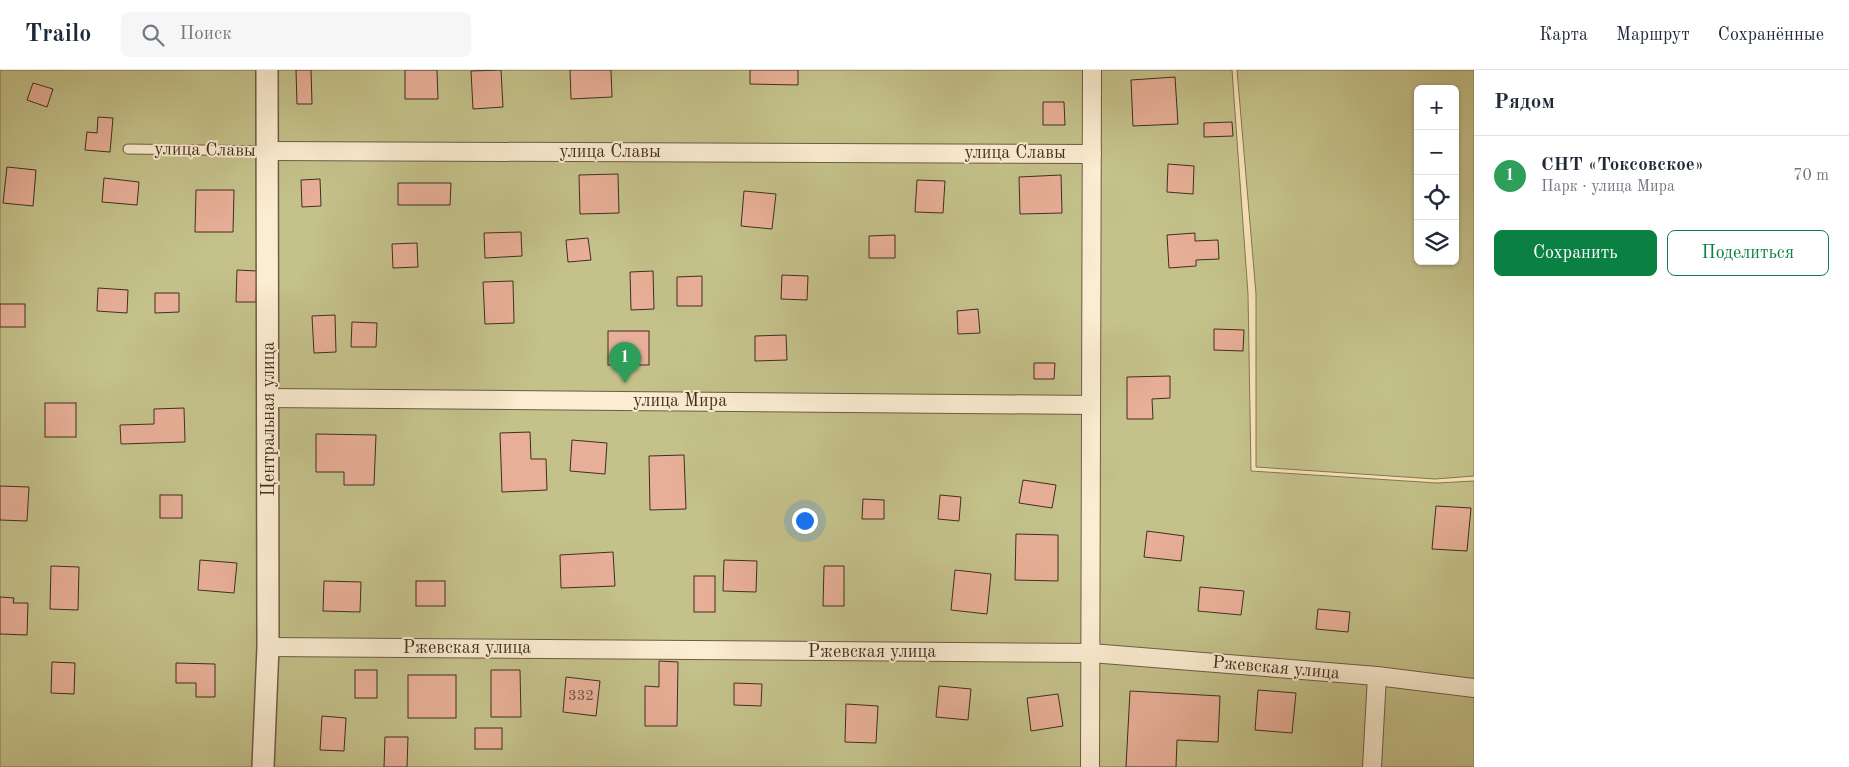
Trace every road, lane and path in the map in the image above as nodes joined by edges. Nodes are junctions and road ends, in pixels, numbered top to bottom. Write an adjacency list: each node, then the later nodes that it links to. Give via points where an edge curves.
1 (267, 70): 4 (street, Центральная улица)
2 (1092, 70): 5 (street)
3 (128, 149): 4 (lane, улица Славы)
4 (268, 151): 5 (street, улица Славы); 6 (street, Центральная улица)
5 (1092, 154): 7 (street)
6 (269, 398): 7 (street, улица Мира); 8 (street, Центральная улица)
7 (1092, 405): 9 (street)
8 (268, 647): 9 (street, Ржевская улица); 12 (street, Центральная улица)
9 (1091, 653): 10 (street, Ржевская улица); 13 (street)
10 (1377, 676): 11 (street, Ржевская улица); 14 (street)
11 (1474, 688)
12 (263, 767)
13 (1090, 767)
14 (1372, 767)

